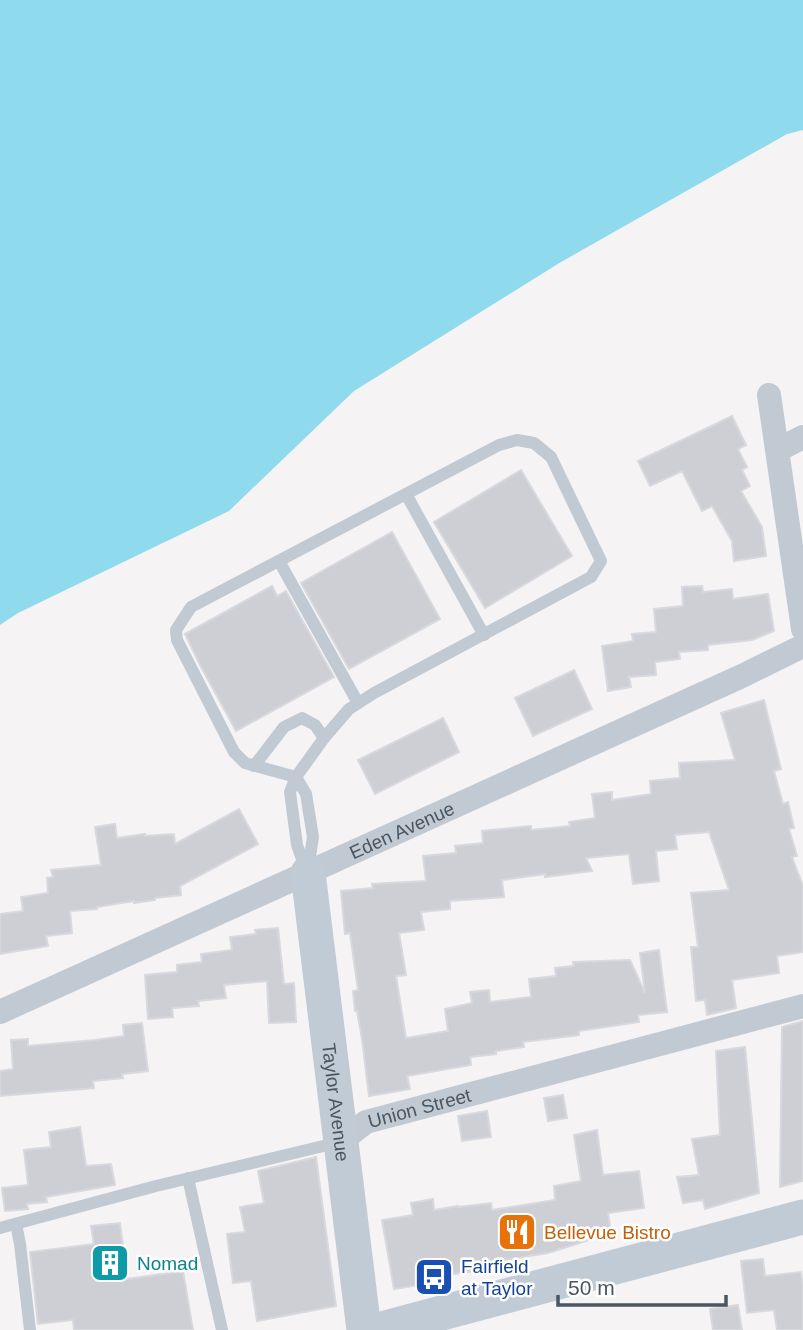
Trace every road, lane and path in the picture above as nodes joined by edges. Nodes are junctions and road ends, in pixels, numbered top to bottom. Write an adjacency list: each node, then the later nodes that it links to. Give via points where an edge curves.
1 (769, 395): 3 (street)
2 (803, 437): 3 (street)
3 (778, 450): 6 (street)
4 (406, 494): 5 (lane); 7 (lane); 7 (lane, via 499,444 534,443 551,457 600,561 591,577)
5 (279, 561): 9 (lane); 11 (lane, via 191,607 176,630 234,752)
6 (803, 629)
7 (484, 635): 9 (lane)
8 (803, 646): 13 (street, Eden Avenue)
9 (358, 703): 10 (lane)
10 (324, 738): 11 (lane, via 302,718 284,727); 12 (lane)
11 (254, 766): 12 (lane)
12 (296, 777): 13 (lane, via 290,792 297,845)
13 (307, 873): 15 (street, Eden Avenue); 16 (street, Taylor Avenue)
14 (803, 1006): 16 (street, Union Street, via 366,1122)
15 (0, 1012)
16 (340, 1142): 17 (lane, Union Street); 23 (street, Taylor Avenue)
17 (188, 1178): 19 (lane, Union Street); 22 (lane)
18 (803, 1217): 24 (street)
19 (16, 1224): 20 (lane, Union Street); 21 (lane)
20 (0, 1228)
21 (30, 1330)
22 (222, 1330)
23 (364, 1330)
24 (378, 1330)

